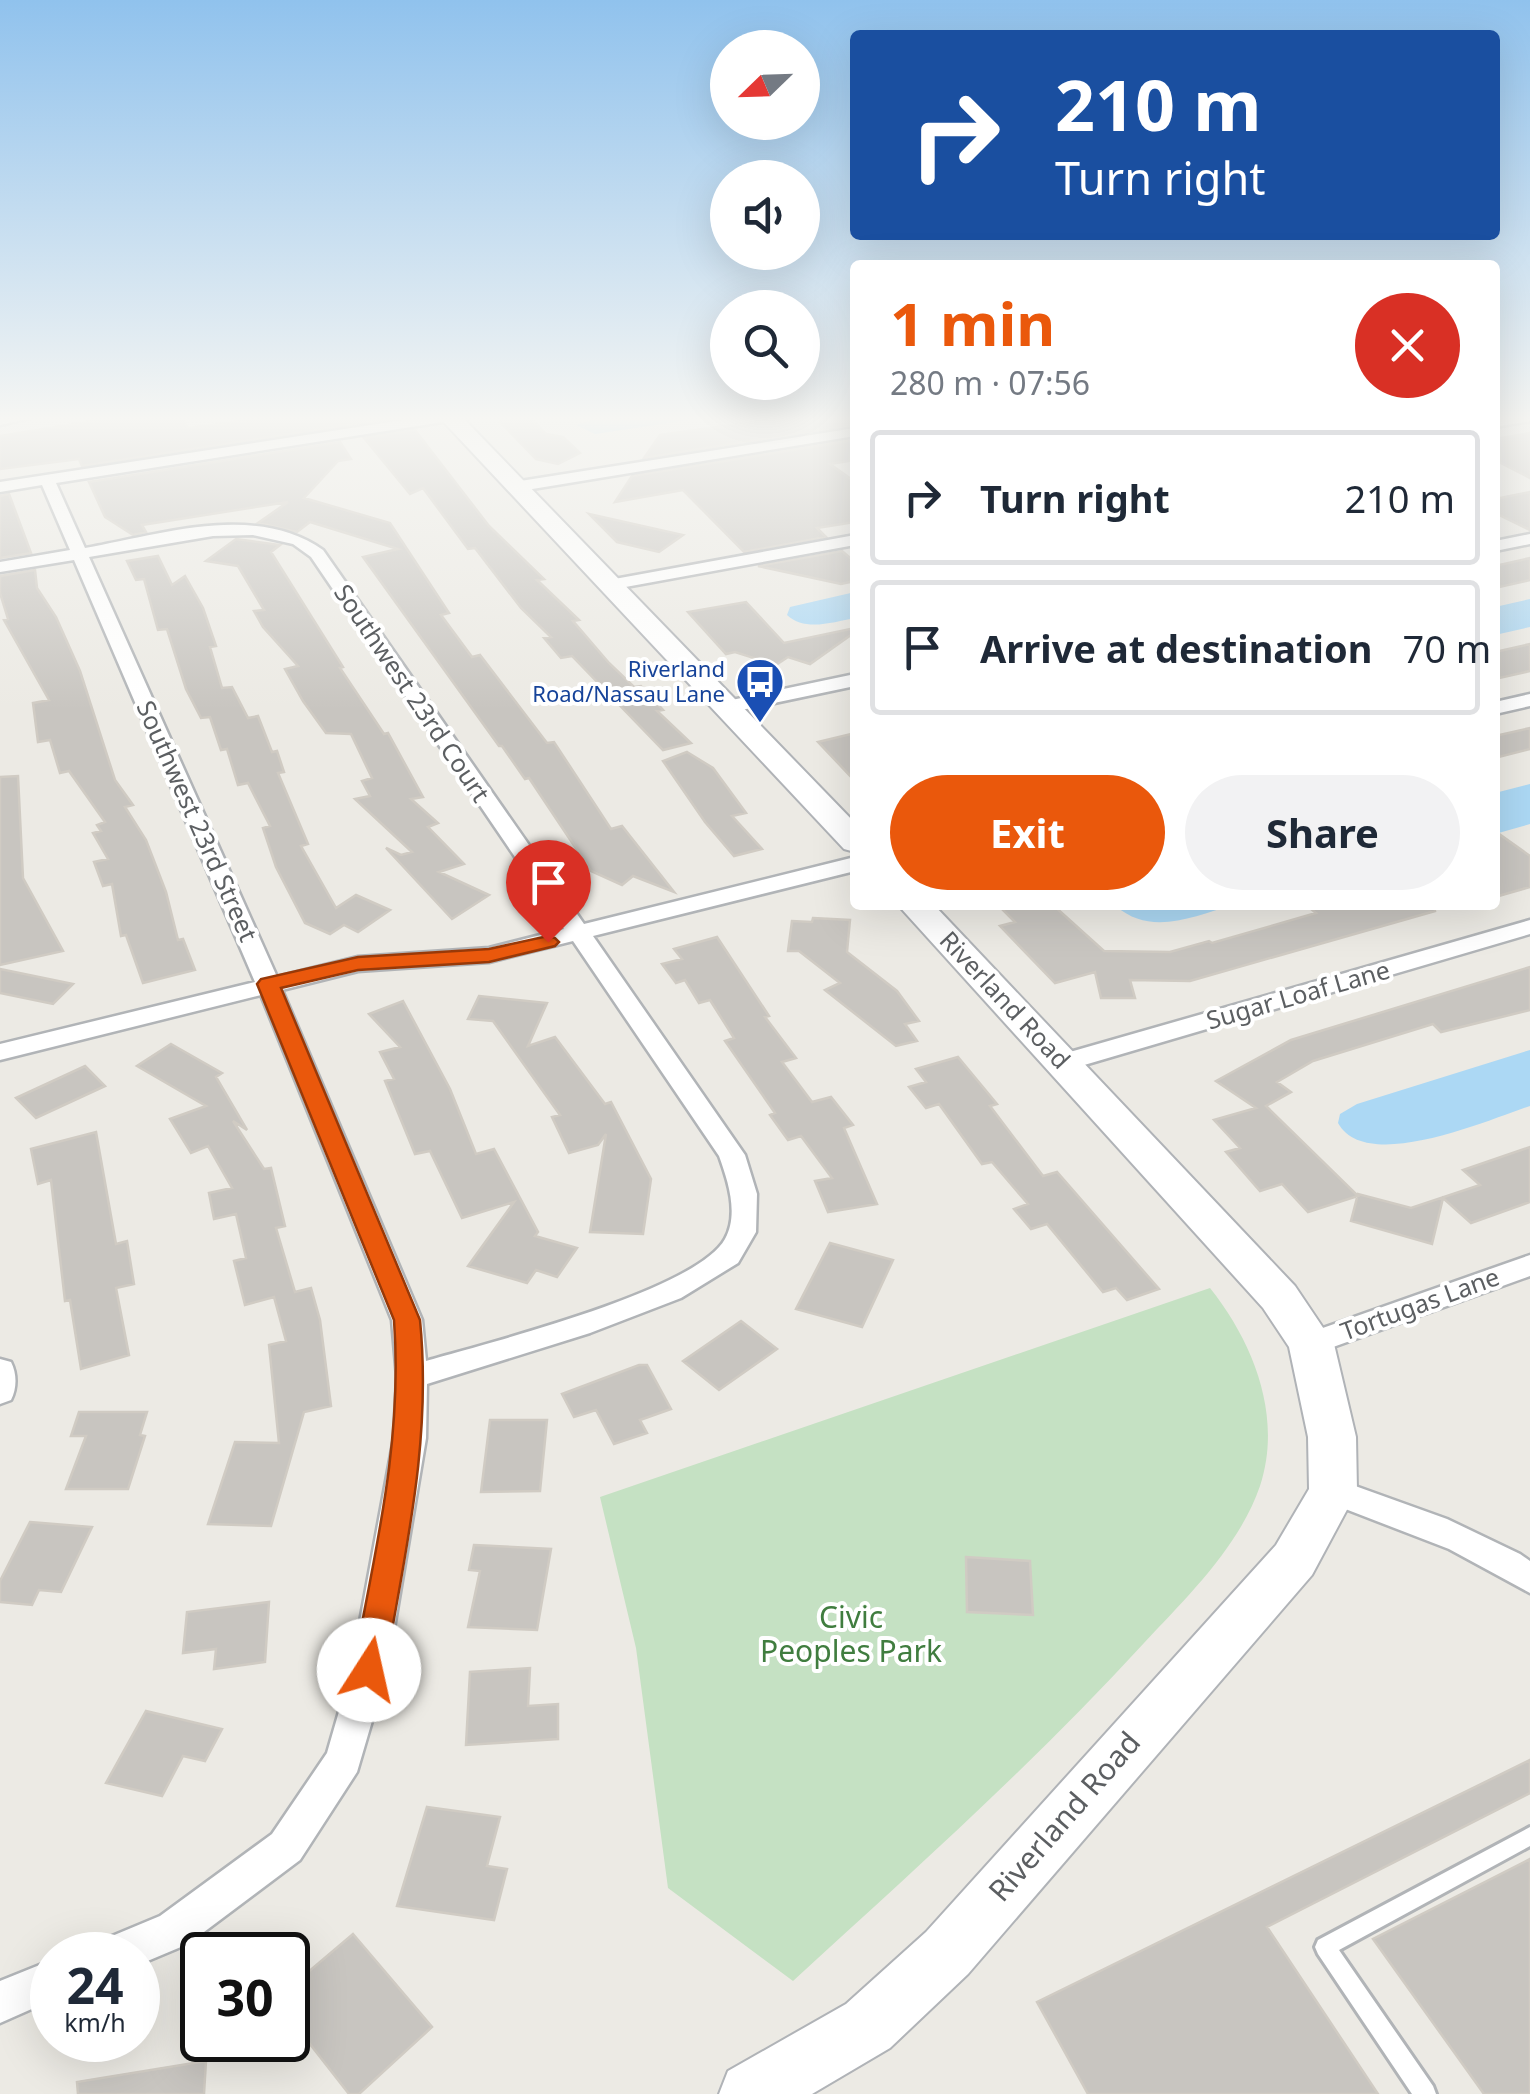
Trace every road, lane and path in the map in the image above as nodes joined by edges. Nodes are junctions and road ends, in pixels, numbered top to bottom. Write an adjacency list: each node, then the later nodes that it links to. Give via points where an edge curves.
1 (63, 515): 6 (street, Southwest 23rd Street)
2 (542, 515): 8 (street)
3 (1530, 539): 5 (street)
4 (850, 541): 8 (street)
5 (1500, 545)
6 (80, 553): 7 (street); 17 (street, Southwest 23rd Court, via 253,530 300,541 317,554); 18 (street, Southwest 23rd Street)
7 (0, 567)
8 (609, 585): 11 (street)
9 (850, 681): 11 (street)
10 (1530, 700): 12 (street)
11 (727, 707): 13 (street)
12 (1500, 707)
13 (850, 837)
14 (850, 865): 17 (street)
15 (921, 910): 20 (street, Riverland Road)
16 (1530, 927): 20 (street, Sugar Loaf Lane)
17 (578, 935): 18 (street, via 489,956 358,964); 24 (street, Southwest 23rd Court, via 732,1155 744,1186 746,1221 728,1256 687,1283)
18 (268, 984): 19 (street); 24 (street, Southwest 23rd Street, via 407,1320)
19 (0, 1052)
20 (1065, 1062): 22 (street, Riverland Road, via 1251,1265)
21 (1530, 1265): 22 (street, Tortugas Lane)
22 (1311, 1344): 26 (street, Riverland Road, via 1332,1438)
23 (0, 1370): 25 (street)
24 (412, 1377): 29 (street, Southwest 23rd Street, via 410,1438 369,1670 344,1760 286,1846)
25 (0, 1392)
26 (1333, 1491): 27 (street, via 1446,1535); 32 (street, Riverland Road, via 1294,1560 947,1953 868,2026)
27 (1530, 1579)
28 (1530, 1836): 33 (lane, via 1324,1947)
29 (160, 1936)
30 (30, 1989): 31 (street)
31 (0, 2002)
32 (752, 2094)
33 (1425, 2094)

